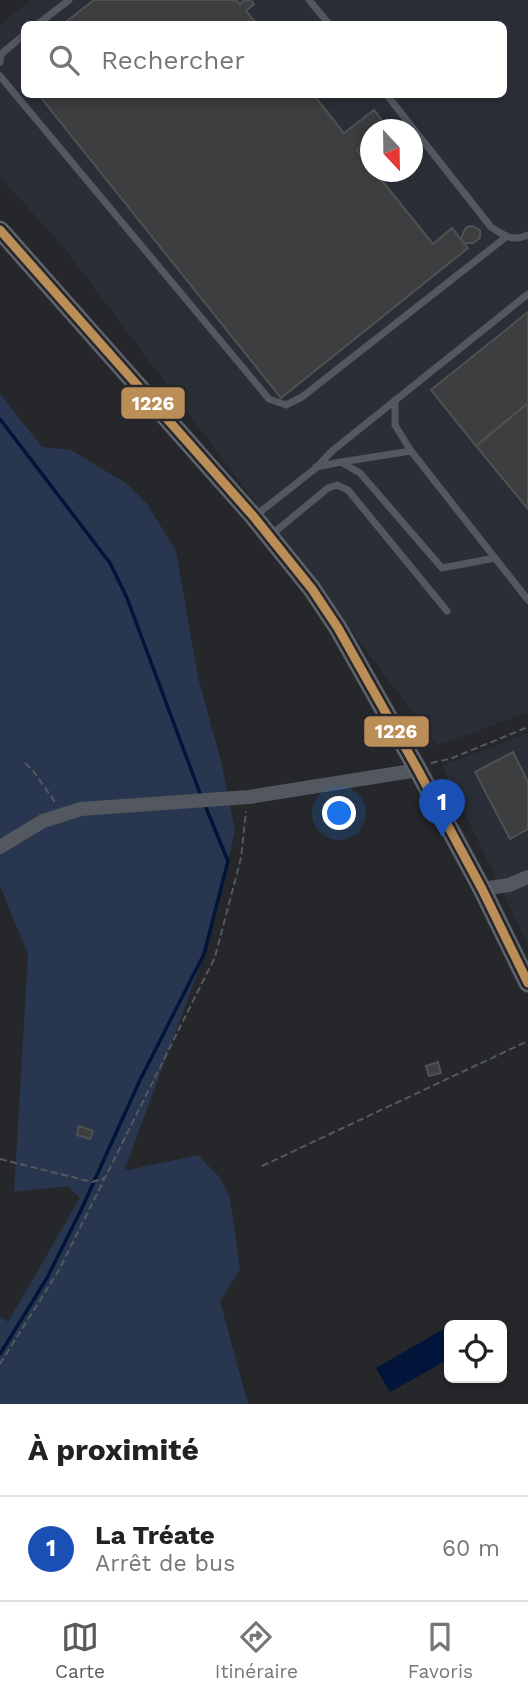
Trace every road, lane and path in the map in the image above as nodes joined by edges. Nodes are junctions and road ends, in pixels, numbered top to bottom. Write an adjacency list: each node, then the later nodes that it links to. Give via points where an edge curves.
1 (69, 0): 3 (lane)
2 (309, 0): 4 (lane)
3 (42, 21)
4 (326, 21)
5 (21, 37): 6 (lane, via 1,54)
6 (0, 62)
7 (0, 76): 11 (lane, via 269,400 286,405 302,397)
8 (389, 98): 11 (lane, via 491,227)
9 (0, 230): 17 (street)
10 (528, 235): 11 (lane)
11 (506, 237)
12 (528, 294): 13 (lane)
13 (395, 400): 14 (lane, via 395,425); 16 (lane)
14 (411, 451): 15 (lane); 19 (lane)
15 (341, 462): 16 (lane); 19 (lane, via 360,472 442,568)
16 (316, 468): 17 (lane)
17 (254, 516): 18 (street)
18 (270, 536): 21 (lane, via 337,485 348,490); 24 (street, via 338,628)
19 (495, 558): 20 (lane)
20 (528, 600)
21 (447, 611)
22 (528, 727): 24 (path)
23 (25, 763): 26 (path)
24 (418, 770): 25 (street); 29 (street)
25 (249, 797): 26 (street); 34 (path, via 241,858 215,957)
26 (63, 814): 27 (street)
27 (0, 846)
28 (528, 877): 29 (street)
29 (482, 889): 30 (street)
30 (528, 983)
31 (528, 1041): 33 (path)
32 (0, 1159): 34 (path, via 92,1182)
33 (262, 1166)
34 (106, 1178): 35 (path)
35 (0, 1364)

